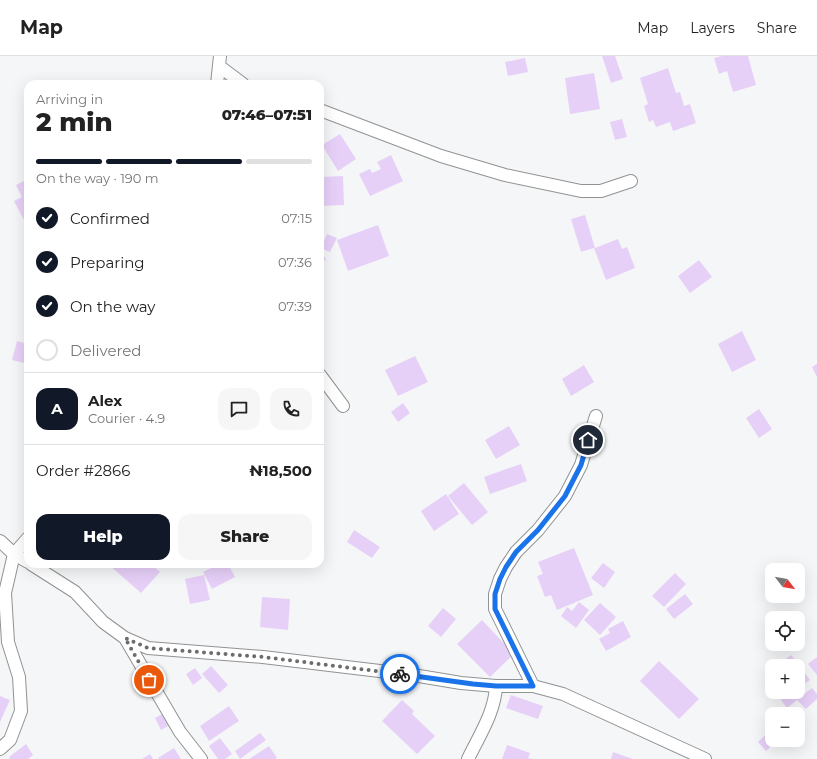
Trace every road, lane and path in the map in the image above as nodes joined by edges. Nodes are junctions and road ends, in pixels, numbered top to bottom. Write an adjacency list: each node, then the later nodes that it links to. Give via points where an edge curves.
1 (219, 61): 2 (street); 3 (street)
2 (217, 80)
3 (239, 80)
4 (324, 112): 5 (street, via 441,156 505,175 581,191 601,191)
5 (631, 181)
6 (324, 381): 7 (street)
7 (342, 406)
8 (596, 416): 16 (street, via 581,465 565,496 538,530 516,552 506,567 495,594 495,609)
9 (0, 541): 11 (street)
10 (24, 543): 11 (street)
11 (14, 554): 12 (street); 17 (street, via 5,593 8,642 19,677 21,712 10,740)
12 (24, 560)
13 (37, 568): 14 (street, via 75,592 103,622)
14 (125, 638): 15 (street, via 148,648 263,657); 18 (street, via 180,732)
15 (496, 686): 16 (street); 19 (street, via 492,709)
16 (533, 686): 20 (street, via 563,694)
17 (0, 749)
18 (201, 759)
19 (468, 759)
20 (705, 759)

